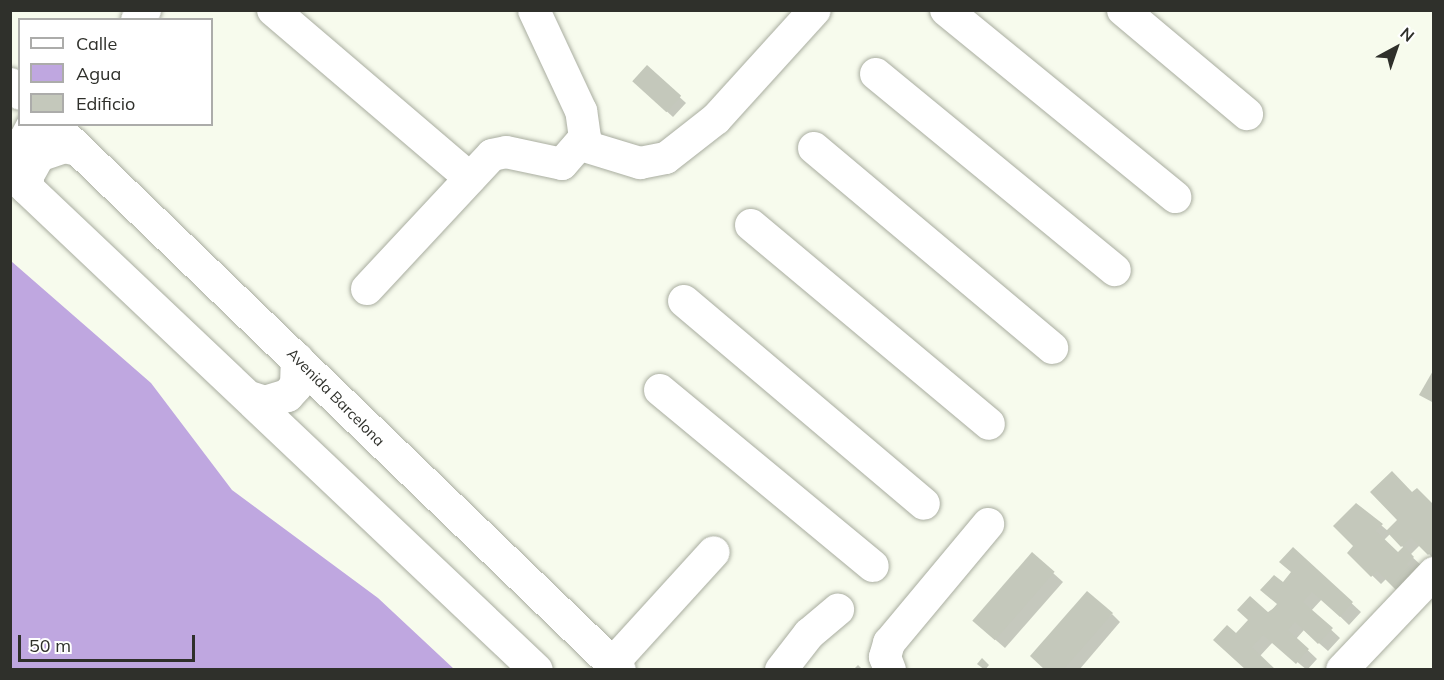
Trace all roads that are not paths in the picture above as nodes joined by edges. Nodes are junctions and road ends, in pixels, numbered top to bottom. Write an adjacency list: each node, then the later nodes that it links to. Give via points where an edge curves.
1 (273, 10): 14 (street)
2 (534, 10): 10 (street, via 581,111 586,130)
3 (815, 10): 10 (street, via 716,119 673,154 640,164)
4 (946, 10): 16 (street)
5 (1123, 10): 7 (street)
6 (876, 74): 18 (street)
7 (1247, 114)
8 (32, 126): 12 (main road, via 24,141)
9 (54, 126): 13 (main road, Avenida Barcelona)
10 (580, 145): 14 (street, via 568,161 555,165 498,153)
11 (814, 148): 21 (street)
12 (10, 149)
13 (78, 149): 15 (main road, via 64,146 38,155 27,176); 22 (main road, Avenida Barcelona)
14 (470, 178): 19 (street)
15 (19, 180): 25 (main road)
16 (1175, 197)
17 (751, 225): 26 (street)
18 (1115, 270)
19 (367, 290)
20 (684, 301): 28 (street)
21 (1052, 348)
22 (297, 359): 24 (main road, Avenida Barcelona); 25 (main road, via 297,378 287,394 264,402)
23 (660, 390): 31 (street)
24 (332, 395): 27 (main road, via 306,395 297,403 290,426); 35 (main road, Avenida Barcelona)
25 (252, 398): 27 (main road)
26 (989, 424)
27 (293, 437): 36 (main road)
28 (924, 504)
29 (988, 524): 38 (street, via 889,643 885,657)
30 (714, 552): 35 (street)
31 (873, 566)
32 (1434, 573): 39 (street)
33 (1434, 599): 40 (street)
34 (838, 610): 37 (street, via 809,634)
35 (616, 667)
36 (536, 669)
37 (781, 669)
38 (890, 669)
39 (1342, 669)
40 (1367, 669)

